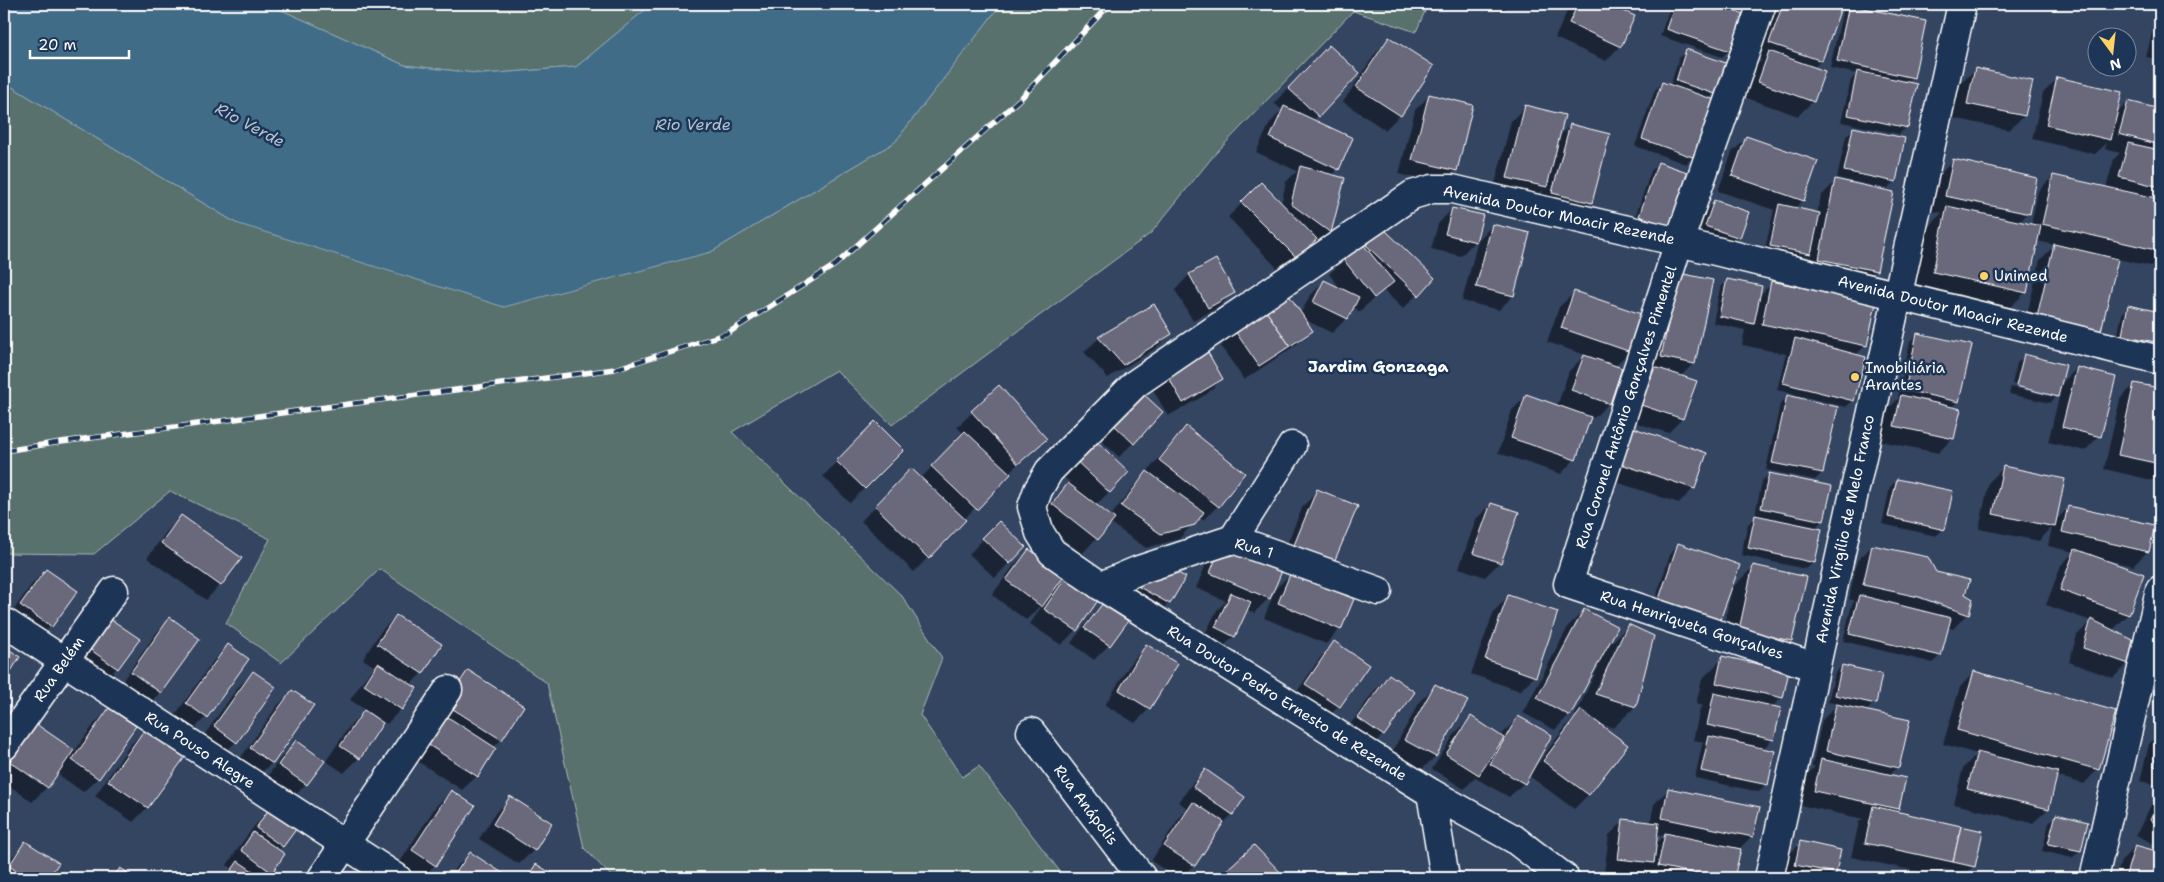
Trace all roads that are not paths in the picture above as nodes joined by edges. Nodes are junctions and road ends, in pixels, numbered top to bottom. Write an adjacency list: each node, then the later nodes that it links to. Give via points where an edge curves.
1 (1762, 4): 3 (street, Rua Coronel Antônio Gonçalves Pimentel)
2 (1962, 4): 4 (street, Avenida Virgílio de Melo Franco)
3 (1679, 242): 4 (street, Avenida Doutor Moacir Rezende); 7 (street, Avenida Doutor Moacir Rezende, via 1452,189 1432,188 1412,195 1135,384 1049,471); 9 (street, Rua Coronel Antônio Gonçalves Pimentel)
4 (1897, 295): 5 (street, Avenida Doutor Moacir Rezende); 17 (street, Avenida Virgílio de Melo Franco)
5 (2160, 360)
6 (1292, 446): 8 (street)
7 (1032, 507): 10 (street, Rua Doutor Pedro Ernesto de Rezende, via 1040,533 1052,552)
8 (1233, 539): 10 (street, Rua 1); 13 (street, Rua 1)
9 (1568, 584): 17 (street, Rua Henriqueta Gonçalves)
10 (1101, 586): 21 (street, Rua Doutor Pedro Ernesto de Rezende)
11 (2160, 590): 15 (street)
12 (114, 591): 16 (street, Rua Belém)
13 (1378, 592)
14 (4, 622): 16 (street, Rua Pouso Alegre)
15 (2156, 623): 29 (street)
16 (64, 662): 20 (street, Rua Belém); 22 (street, Rua Pouso Alegre)
17 (1815, 667): 28 (street, Avenida Virgílio de Melo Franco)
18 (448, 690): 22 (street)
19 (1031, 732): 23 (street, Rua Anápolis)
20 (4, 746)
21 (1431, 793): 26 (street); 27 (street, Rua Doutor Pedro Ernesto de Rezende, via 1514,839)
22 (346, 844): 24 (street); 25 (street, Rua Pouso Alegre)
23 (1134, 875)
24 (322, 878)
25 (397, 878)
26 (1445, 878)
27 (1565, 878)
28 (1769, 878)
29 (2094, 878)

